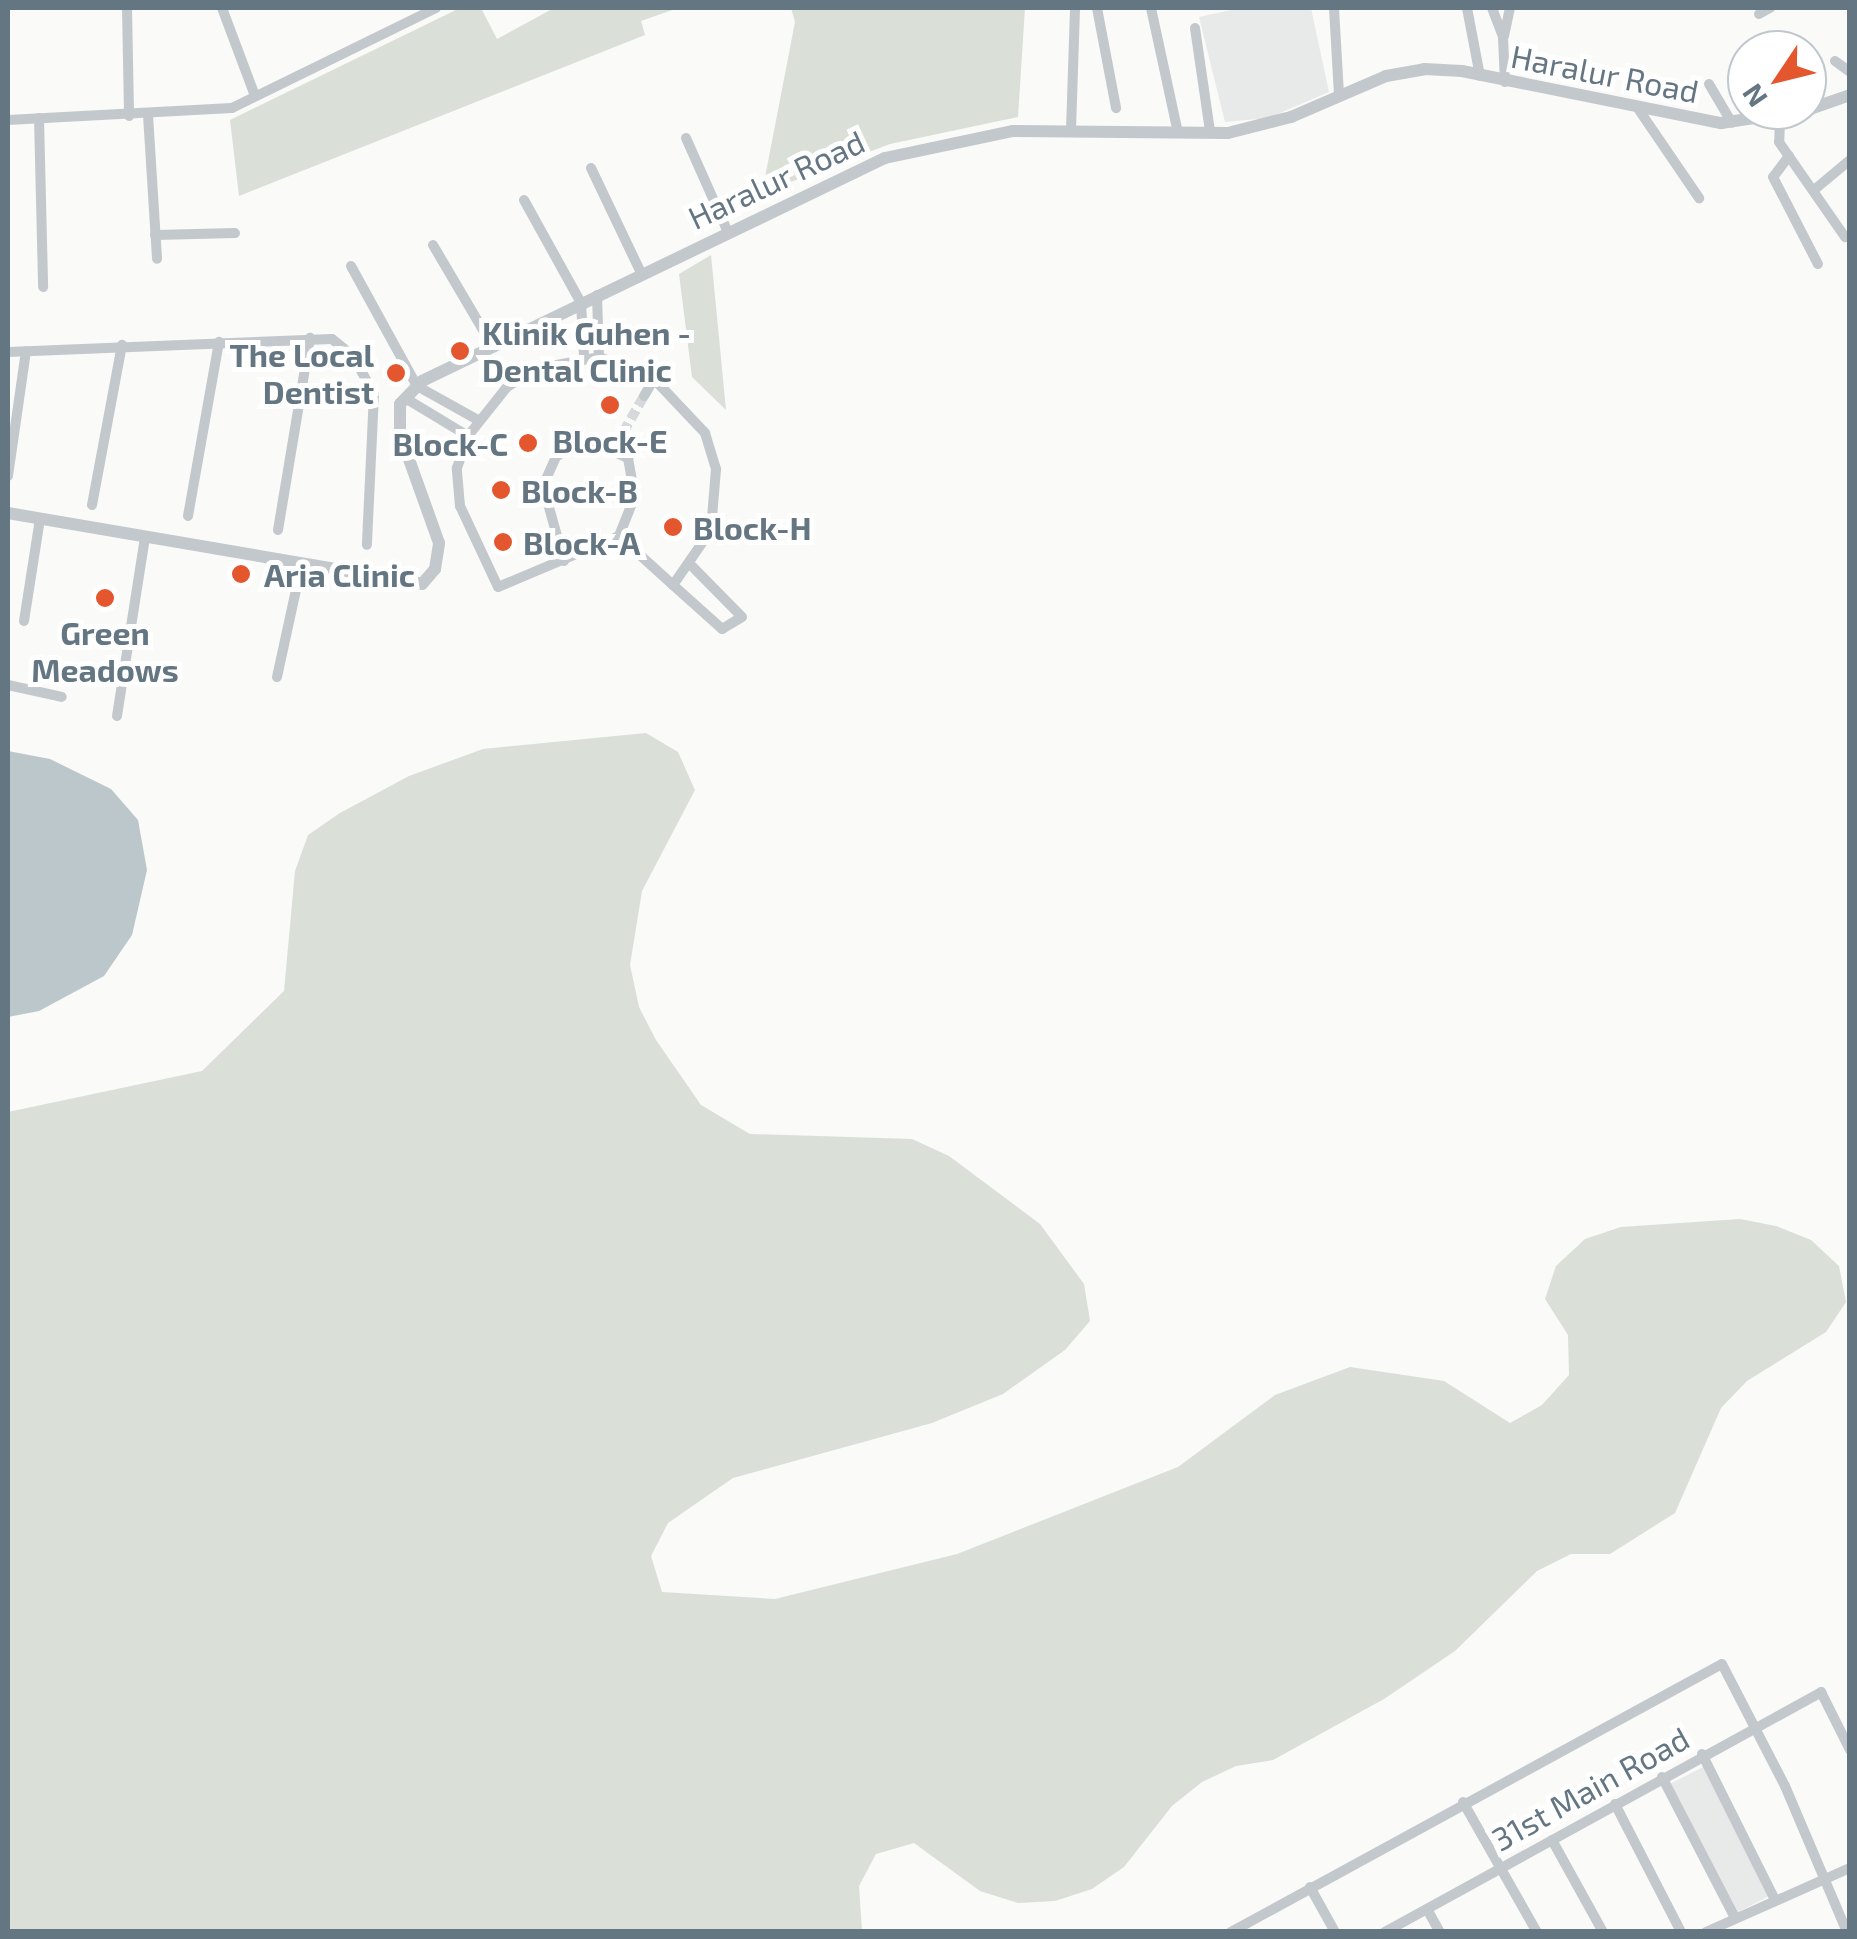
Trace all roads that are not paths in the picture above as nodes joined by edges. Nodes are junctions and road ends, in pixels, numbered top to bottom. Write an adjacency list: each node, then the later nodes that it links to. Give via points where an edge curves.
1 (127, 8): 23 (street)
2 (222, 8): 19 (street)
3 (436, 8): 19 (street)
4 (1074, 8): 29 (street)
5 (1097, 8): 20 (street)
6 (1151, 8): 28 (street)
7 (1334, 8): 18 (street)
8 (1467, 8): 15 (street)
9 (1492, 8): 12 (street)
10 (1510, 8): 12 (street)
11 (1195, 28): 31 (street)
12 (1503, 38): 16 (street)
13 (1835, 61): 14 (street)
14 (1850, 72)
15 (1480, 76): 16 (street, Haralur Road); 18 (street, Haralur Road, via 1405,70)
16 (1506, 82): 21 (street, Haralur Road)
17 (1709, 84): 22 (street)
18 (1339, 94): 31 (street, Haralur Road, via 1262,126)
19 (255, 96): 24 (street, via 210,113)
20 (1116, 108)
21 (1639, 110): 27 (street, Haralur Road); 37 (street)
22 (1727, 114)
23 (129, 116): 24 (street); 25 (street)
24 (148, 116): 41 (street)
25 (39, 118): 26 (street); 48 (street)
26 (8, 120)
27 (1727, 121)
28 (1176, 128): 29 (street, Haralur Road); 31 (street, Haralur Road)
29 (1072, 130): 39 (street, Haralur Road, via 1013,132 884,158)
30 (1780, 130): 33 (street)
31 (1210, 131)
32 (686, 138): 39 (street)
33 (1789, 156): 36 (street); 45 (street, via 1773,177)
34 (1850, 160): 36 (street)
35 (591, 168): 47 (street)
36 (1814, 190): 42 (street)
37 (1699, 198)
38 (524, 200): 50 (street)
39 (727, 230): 47 (street, Haralur Road)
40 (234, 233): 41 (street)
41 (156, 235): 44 (street)
42 (1845, 237)
43 (433, 245): 54 (street)
44 (157, 259)
45 (1818, 264)
46 (351, 266): 60 (street)
47 (641, 273): 49 (street, Haralur Road)
48 (42, 287)
49 (597, 295): 50 (street, Haralur Road); 58 (street)
50 (581, 303): 54 (street, Haralur Road); 57 (street)
51 (310, 338): 52 (street); 70 (street); 73 (street, via 332,339 353,356 374,394)
52 (219, 342): 53 (street); 68 (street)
53 (122, 345): 55 (street); 66 (street)
54 (493, 347): 60 (street, Haralur Road)
55 (26, 351): 56 (street); 65 (street)
56 (8, 352)
57 (584, 355): 58 (street); 63 (street, via 535,369)
58 (599, 357): 59 (street)
59 (654, 379): 61 (street); 75 (street, via 705,434 716,469 711,530)
60 (417, 386): 62 (street, Haralur Road); 63 (street)
61 (644, 396)
62 (405, 398): 64 (street); 76 (street, via 400,434 440,542 435,569 422,584)
63 (478, 420): 64 (street)
64 (468, 436): 74 (street, via 457,468 460,506 490,577 506,588)
65 (8, 476)
66 (92, 506)
67 (8, 513): 69 (street)
68 (188, 516)
69 (40, 519): 72 (street); 78 (street)
70 (278, 530)
71 (618, 536): 74 (street); 74 (street, via 632,511 635,475 616,446 574,444 547,471 543,486); 77 (street)
72 (145, 538): 76 (street); 82 (street)
73 (367, 545)
74 (564, 561)
75 (690, 564): 77 (street); 77 (street, via 742,617 722,629)
76 (301, 567): 79 (street)
77 (674, 585)
78 (24, 621)
79 (277, 677)
80 (8, 685): 81 (street)
81 (62, 697)
82 (116, 716)
83 (1752, 1726): 84 (street, 31st Main Road, via 1821,1692); 85 (street, 31st Main Road); 87 (street, via 1722,1664); 92 (street)
84 (1850, 1750)
85 (1702, 1754): 86 (street, 31st Main Road); 94 (street)
86 (1662, 1777): 88 (street, 31st Main Road); 96 (street)
87 (1463, 1802): 90 (street); 93 (street)
88 (1615, 1804): 89 (street, 31st Main Road); 103 (street)
89 (1552, 1840): 90 (street, 31st Main Road); 102 (street)
90 (1500, 1868): 95 (street, 31st Main Road); 101 (street)
91 (1850, 1868): 92 (street)
92 (1826, 1879): 94 (street); 105 (street)
93 (1310, 1887): 97 (street); 98 (street)
94 (1774, 1898): 96 (street)
95 (1427, 1909): 99 (street, 31st Main Road); 100 (street)
96 (1734, 1918): 104 (street)
97 (1231, 1932)
98 (1336, 1932)
99 (1385, 1932)
100 (1440, 1932)
101 (1537, 1932)
102 (1603, 1932)
103 (1682, 1932)
104 (1706, 1932)
105 (1847, 1932)

